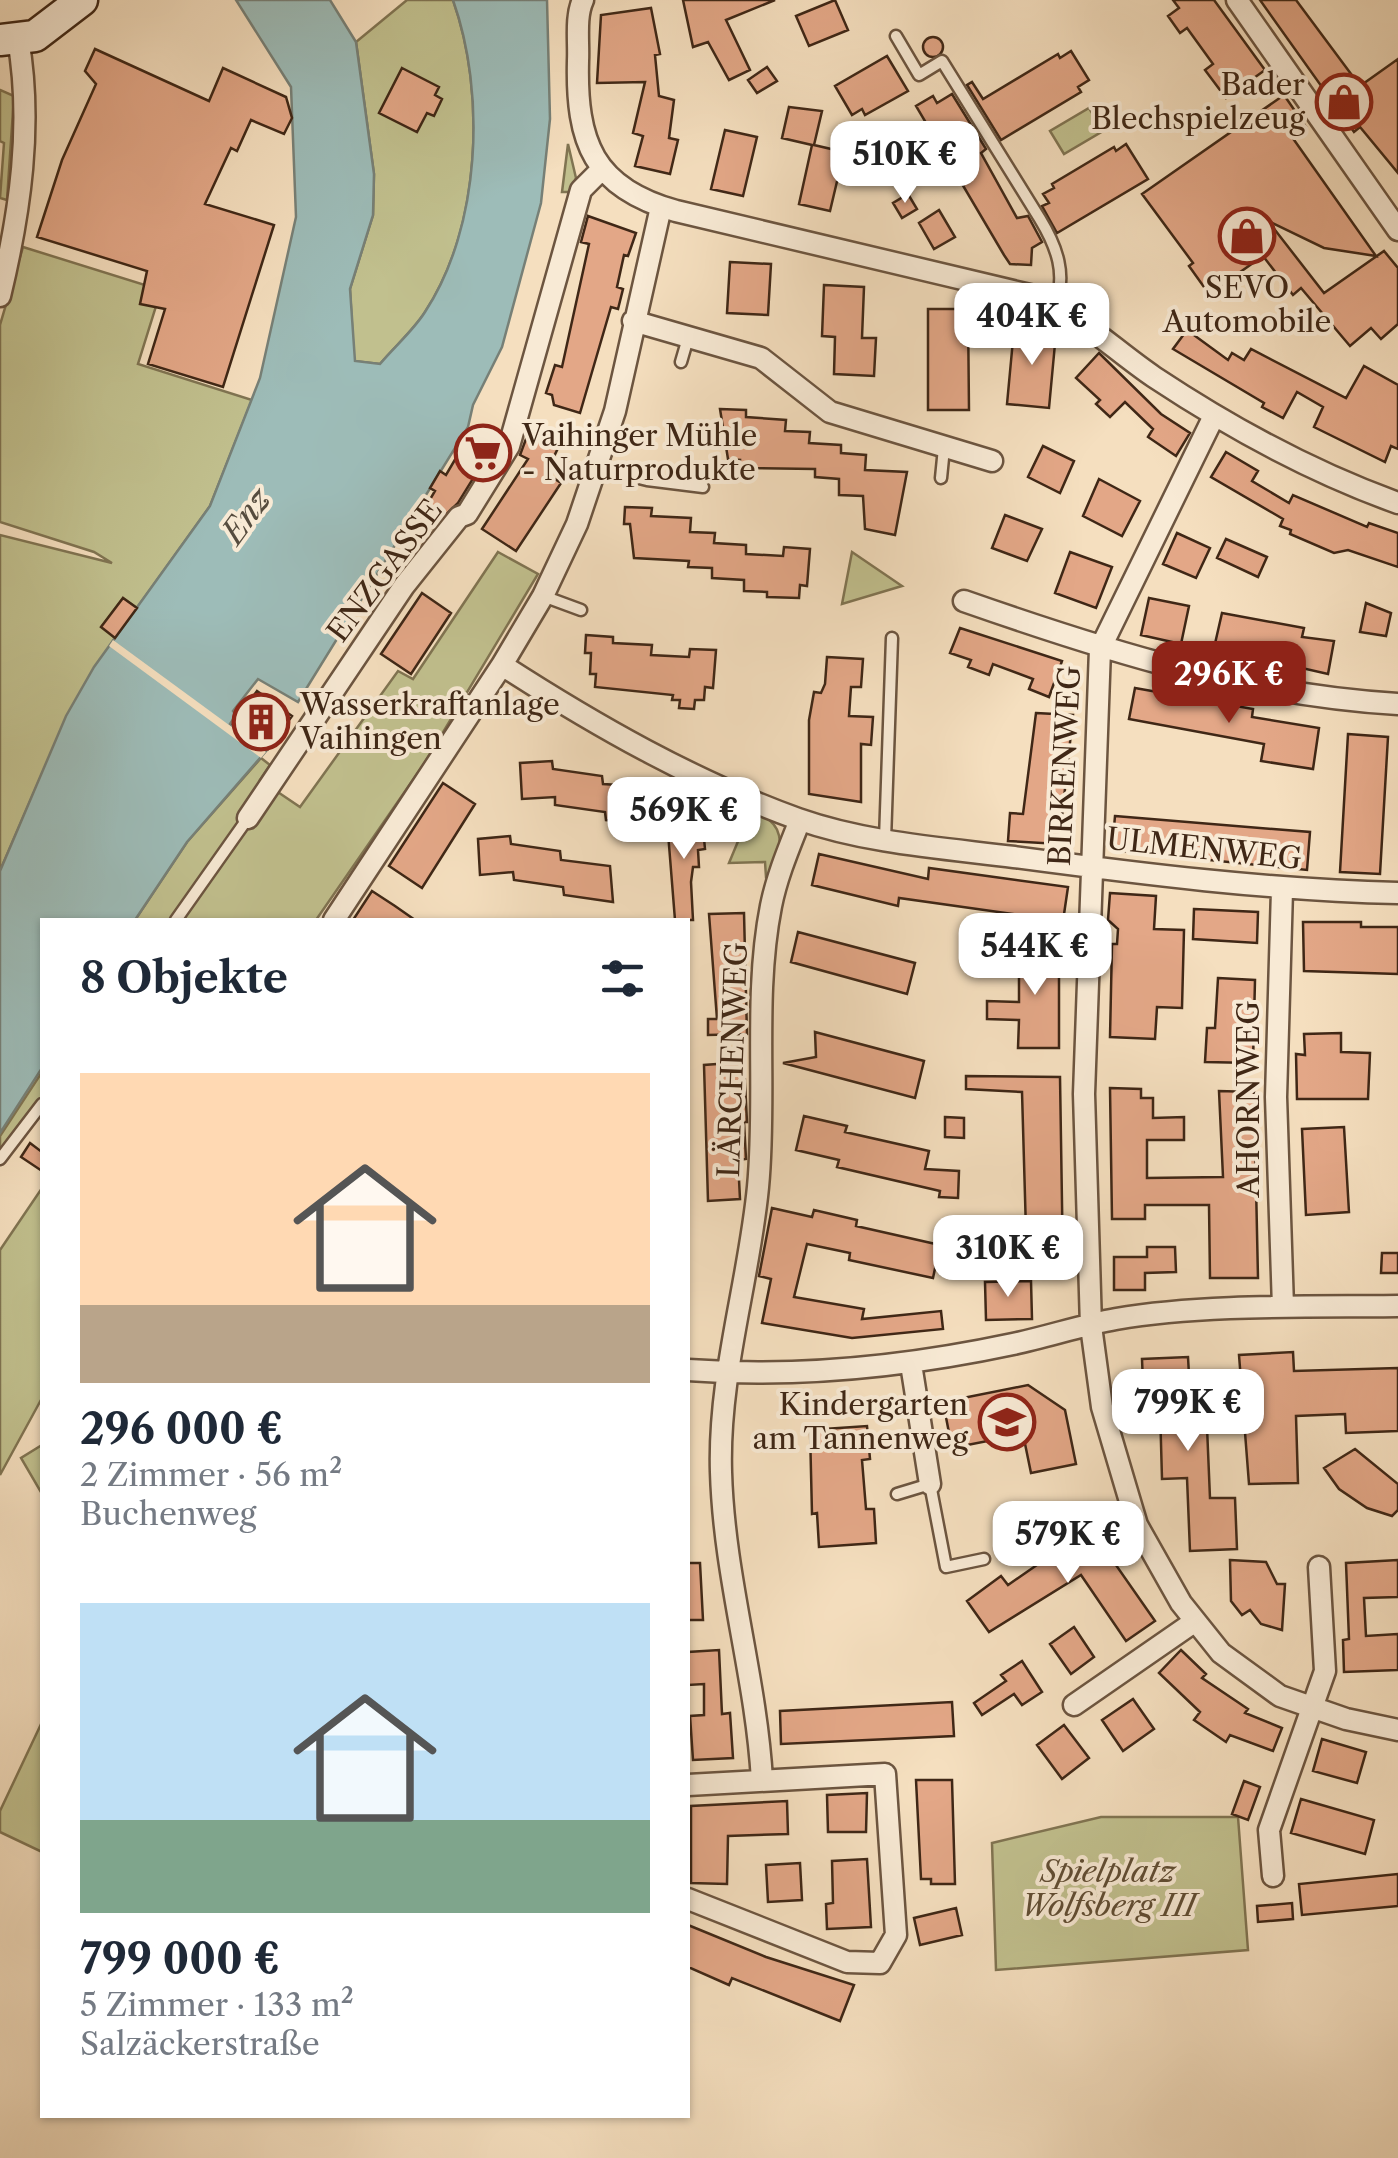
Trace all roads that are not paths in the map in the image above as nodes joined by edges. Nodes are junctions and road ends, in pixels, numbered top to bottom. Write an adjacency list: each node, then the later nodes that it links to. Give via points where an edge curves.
1 (82, 0): 5 (street, via 35,36)
2 (583, 0): 6 (street, via 580,126)
3 (1237, 0): 8 (street)
4 (896, 36): 10 (lane, via 919,75 942,61 1052,238 1064,284)
5 (9, 40): 9 (street, via 26,82 18,214)
6 (600, 171): 7 (street); 28 (street, ENZGASSE, via 581,190 506,455 404,586)
7 (661, 206): 10 (street); 11 (street)
8 (1398, 230)
9 (0, 296)
10 (1055, 305): 14 (street)
11 (633, 321): 12 (street); 17 (street)
12 (688, 338): 13 (lane); 15 (street, via 761,358 830,412)
13 (681, 362)
14 (1214, 416): 20 (street, via 1312,468); 25 (street, BIRKENWEG)
15 (944, 448): 16 (street); 18 (lane)
16 (992, 460)
17 (598, 468): 19 (lane); 21 (street)
18 (941, 478)
19 (703, 487)
20 (1398, 503)
21 (543, 596): 23 (lane); 26 (street)
22 (964, 601): 25 (street)
23 (581, 610)
24 (892, 638): 30 (lane)
25 (1100, 649): 27 (street, via 1267,690); 31 (street, BIRKENWEG)
26 (502, 665): 29 (street, ULMENWEG, via 621,739); 35 (street)
27 (1398, 704)
28 (248, 818): 34 (lane, ENZGASSE)
29 (800, 820): 30 (street, ULMENWEG); 43 (street, LÄRCHENWEG, via 776,882 766,937 758,1188)
30 (885, 840): 31 (street, ULMENWEG)
31 (1090, 867): 32 (street, ULMENWEG); 40 (street, BIRKENWEG, via 1084,1094)
32 (1282, 890): 33 (street, ULMENWEG); 39 (street, AHORNWEG, via 1276,1097)
33 (1398, 893)
34 (177, 918)
35 (335, 918)
36 (40, 1107): 37 (lane)
37 (0, 1159)
38 (1398, 1306): 39 (street)
39 (1283, 1307): 40 (street)
40 (1090, 1326): 41 (street); 48 (street, BIRKENWEG, via 1124,1491 1158,1568)
41 (910, 1364): 43 (street); 44 (street)
42 (690, 1370): 43 (street)
43 (728, 1373): 52 (street, LÄRCHENWEG, via 721,1472 727,1553 732,1604 758,1706)
44 (930, 1484): 45 (lane); 46 (lane, via 946,1567)
45 (897, 1494)
46 (984, 1559)
47 (1319, 1567): 50 (street, via 1324,1671)
48 (1194, 1622): 49 (street); 50 (street, BIRKENWEG, via 1247,1674)
49 (1074, 1704)
50 (1311, 1708): 51 (street, BIRKENWEG); 54 (street, via 1269,1830)
51 (1398, 1730)
52 (762, 1780): 53 (street); 55 (street, via 885,1774 896,1935 880,1964 848,1962)
53 (690, 1785)
54 (1273, 1876)
55 (690, 1900)

